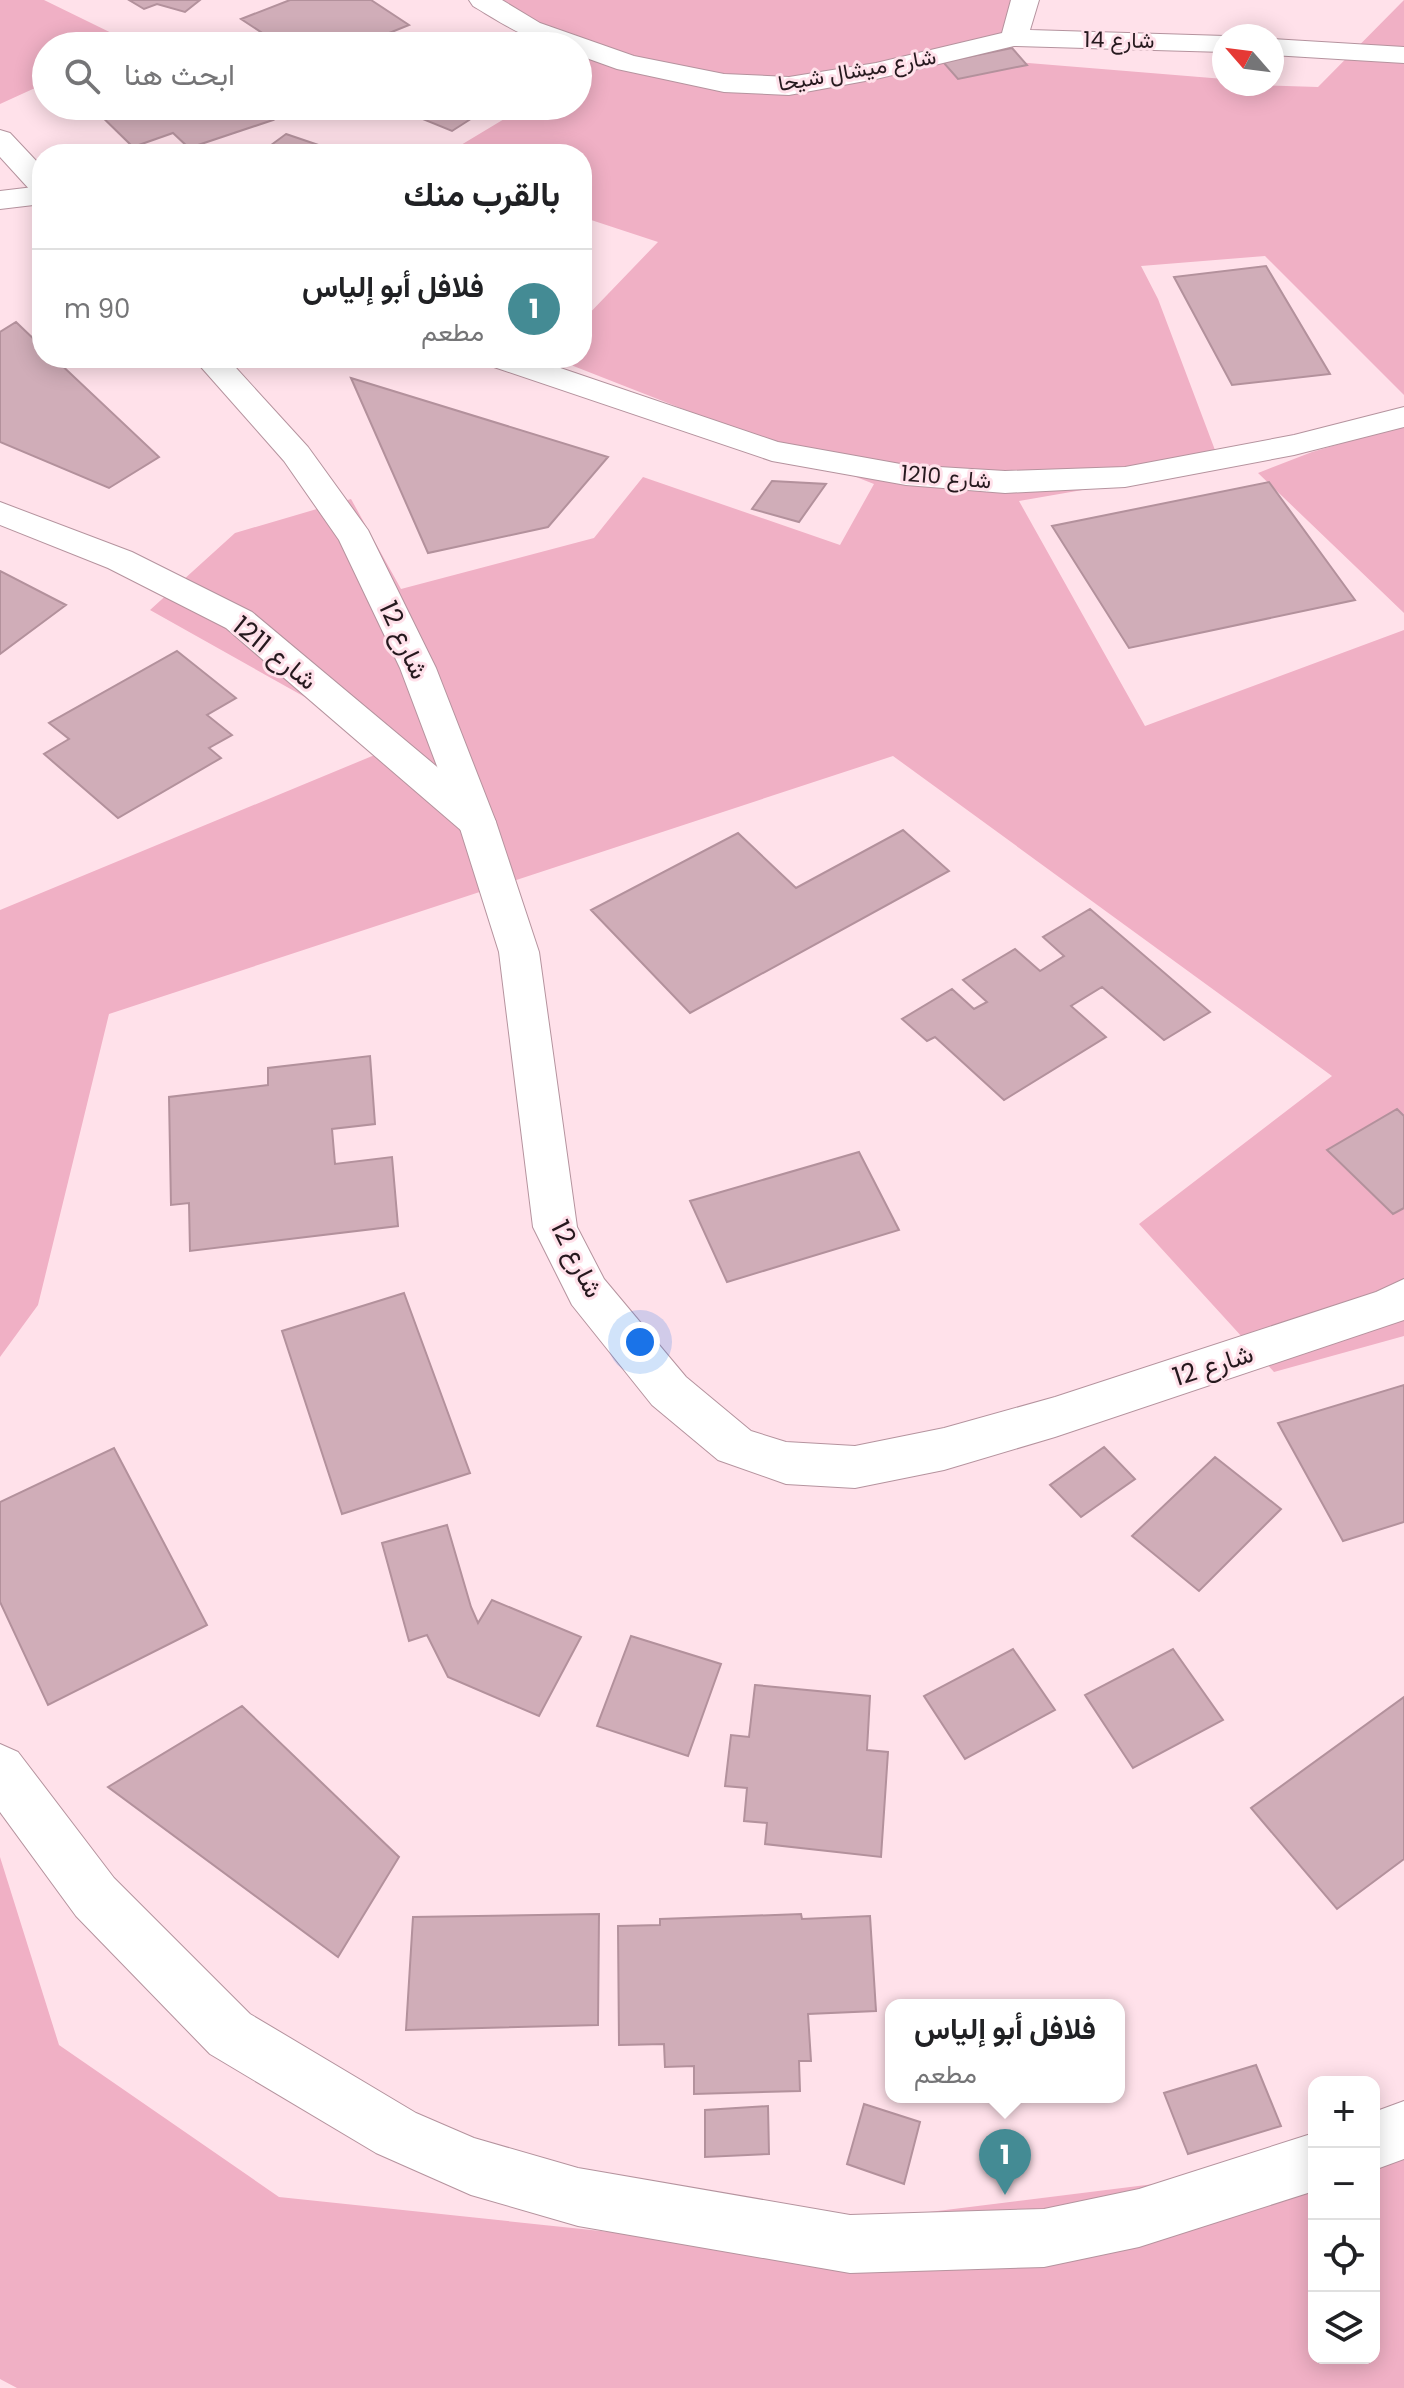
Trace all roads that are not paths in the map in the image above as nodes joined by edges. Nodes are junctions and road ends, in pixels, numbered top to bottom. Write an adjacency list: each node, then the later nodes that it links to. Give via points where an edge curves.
1 (483, 0): 3 (main road, شارع ميشال شيحا)
2 (1025, 0): 4 (main road)
3 (539, 32)
4 (1014, 38): 5 (main road, شارع 14); 7 (main road, شارع ميشال شيحا, via 789,86 724,83)
5 (1212, 43)
6 (1284, 48): 8 (main road)
7 (592, 51)
8 (1404, 55)
9 (0, 139): 10 (main road)
10 (32, 174)
11 (32, 196): 12 (main road)
12 (0, 200)
13 (218, 368): 17 (main road, شارع 12, via 296,454 356,538 418,668)
14 (528, 368): 15 (main road, شارع 1210, via 772,451 906,475 1005,482 1125,477 1294,445)
15 (1404, 417)
16 (0, 513): 17 (main road, شارع 1211, via 120,560 239,620)
17 (477, 822): 18 (main road, شارع 12, via 519,952 555,1227 588,1292 669,1391 735,1446 786,1463 855,1467 944,1449 1204,1368)
18 (1404, 1298)
19 (0, 1769): 22 (main road, via 95,1897 230,2034 396,2133 471,2166 578,2197 850,2244 1044,2238 1139,2218)
20 (1404, 2130): 21 (main road)
21 (1380, 2139)
22 (1308, 2164)

